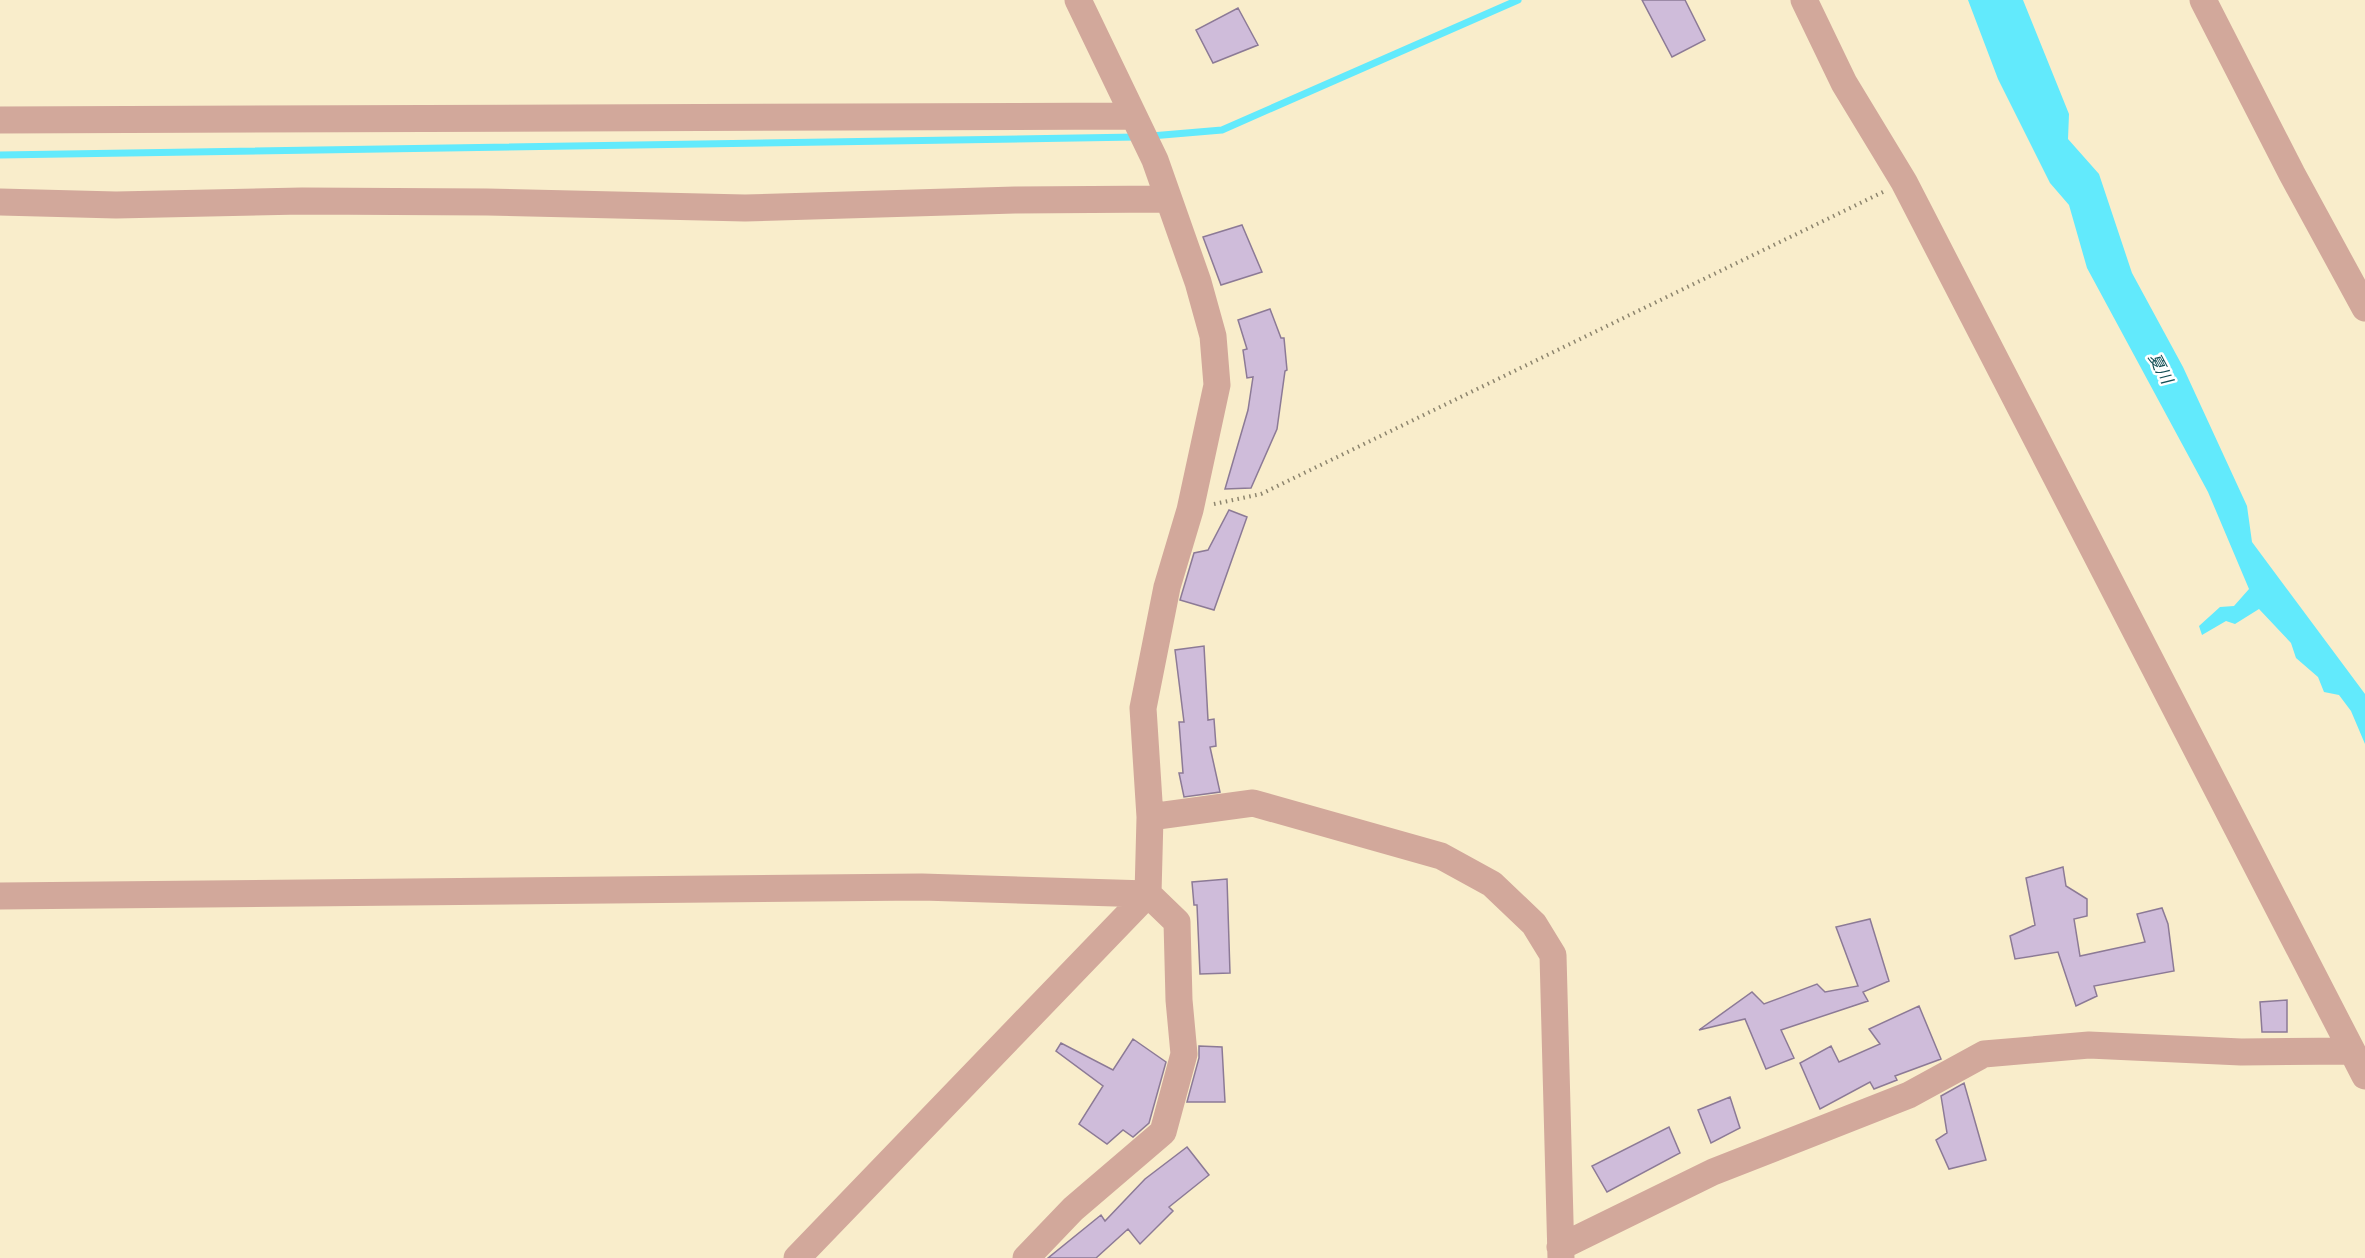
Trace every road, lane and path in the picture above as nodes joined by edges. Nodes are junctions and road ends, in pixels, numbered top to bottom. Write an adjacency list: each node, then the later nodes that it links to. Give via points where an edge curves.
1 (1077, 0): 4 (street)
2 (1804, 0): 6 (street, via 1844,83)
3 (2203, 0): 9 (street)
4 (1135, 119): 5 (street); 7 (street)
5 (0, 120)
6 (1904, 182): 10 (path, via 1261,494); 14 (street)
7 (1167, 199): 8 (street, via 745,208 476,202); 10 (street, via 1213,336 1217,386)
8 (0, 202)
9 (2365, 308)
10 (1190, 510): 11 (street, via 1167,587 1143,708)
11 (1150, 817): 12 (street); 16 (street, via 1253,802 1441,855 1492,884 1534,924 1553,955)
12 (1148, 894): 13 (street, via 921,887); 17 (street); 18 (street, via 1177,922 1184,1054 1163,1132 1074,1209)
13 (0, 896)
14 (2352, 1051): 15 (street); 16 (street, via 2241,1052 2089,1045 1984,1054 1909,1095 1713,1172)
15 (2365, 1076)
16 (1560, 1253)
17 (797, 1258)
18 (1026, 1258)

